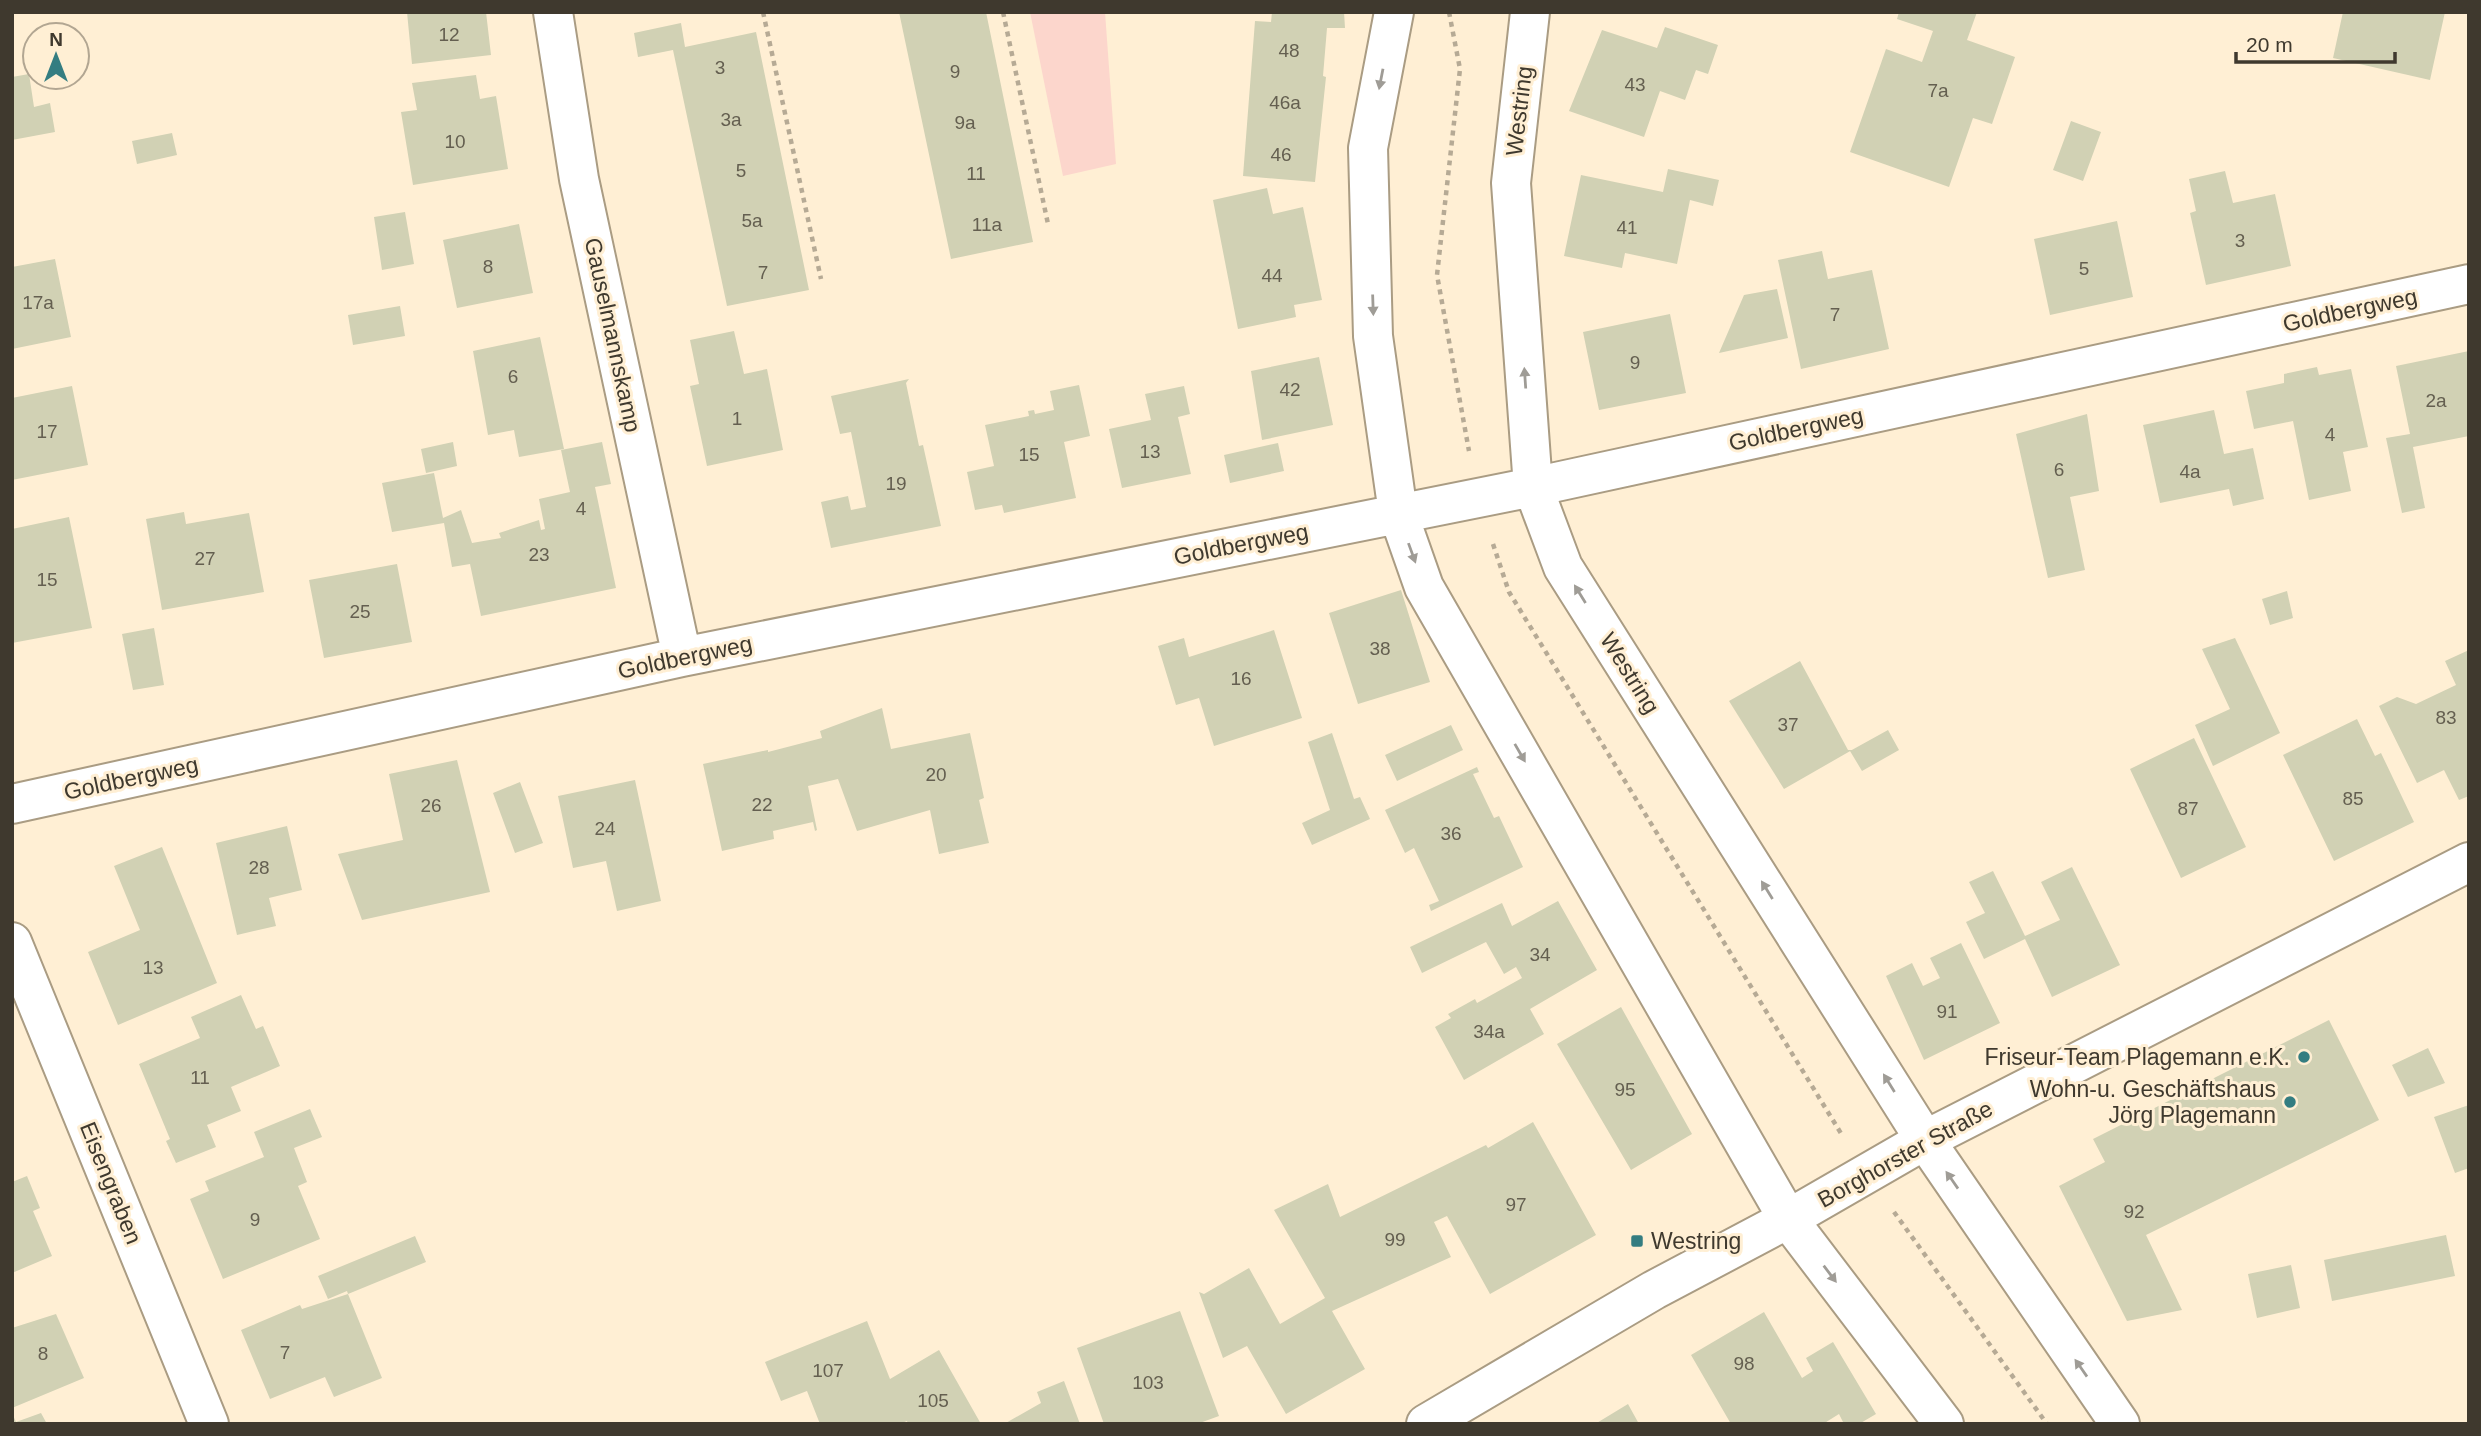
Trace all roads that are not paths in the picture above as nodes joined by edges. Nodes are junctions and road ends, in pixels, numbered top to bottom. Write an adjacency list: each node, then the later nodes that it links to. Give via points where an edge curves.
1 (553, 12): 7 (street, Gauselmannskamp, via 579,179)
2 (1394, 12): 6 (street, one-way to 6, via 1368,148 1373,336)
3 (1531, 12): 5 (street, Westring, one-way to 3, via 1511,183)
4 (2469, 284): 5 (street, Goldbergweg)
5 (1533, 487): 6 (street, Goldbergweg); 11 (street, Westring, one-way to 5, via 1563,567)
6 (1398, 513): 7 (street, Goldbergweg); 12 (street, one-way to 12, via 1424,587)
7 (682, 657): 8 (street, Goldbergweg)
8 (12, 804)
9 (2469, 862): 11 (street, Borghorster Straße)
10 (12, 942): 13 (street, Eisengraben)
11 (1925, 1140): 12 (street, Borghorster Straße); 16 (street, Westring, one-way to 11)
12 (1788, 1219): 14 (street, Borghorster Straße, via 1654,1290); 15 (street, one-way to 15)
13 (209, 1424)
14 (1426, 1424)
15 (1944, 1424)
16 (2120, 1424)

